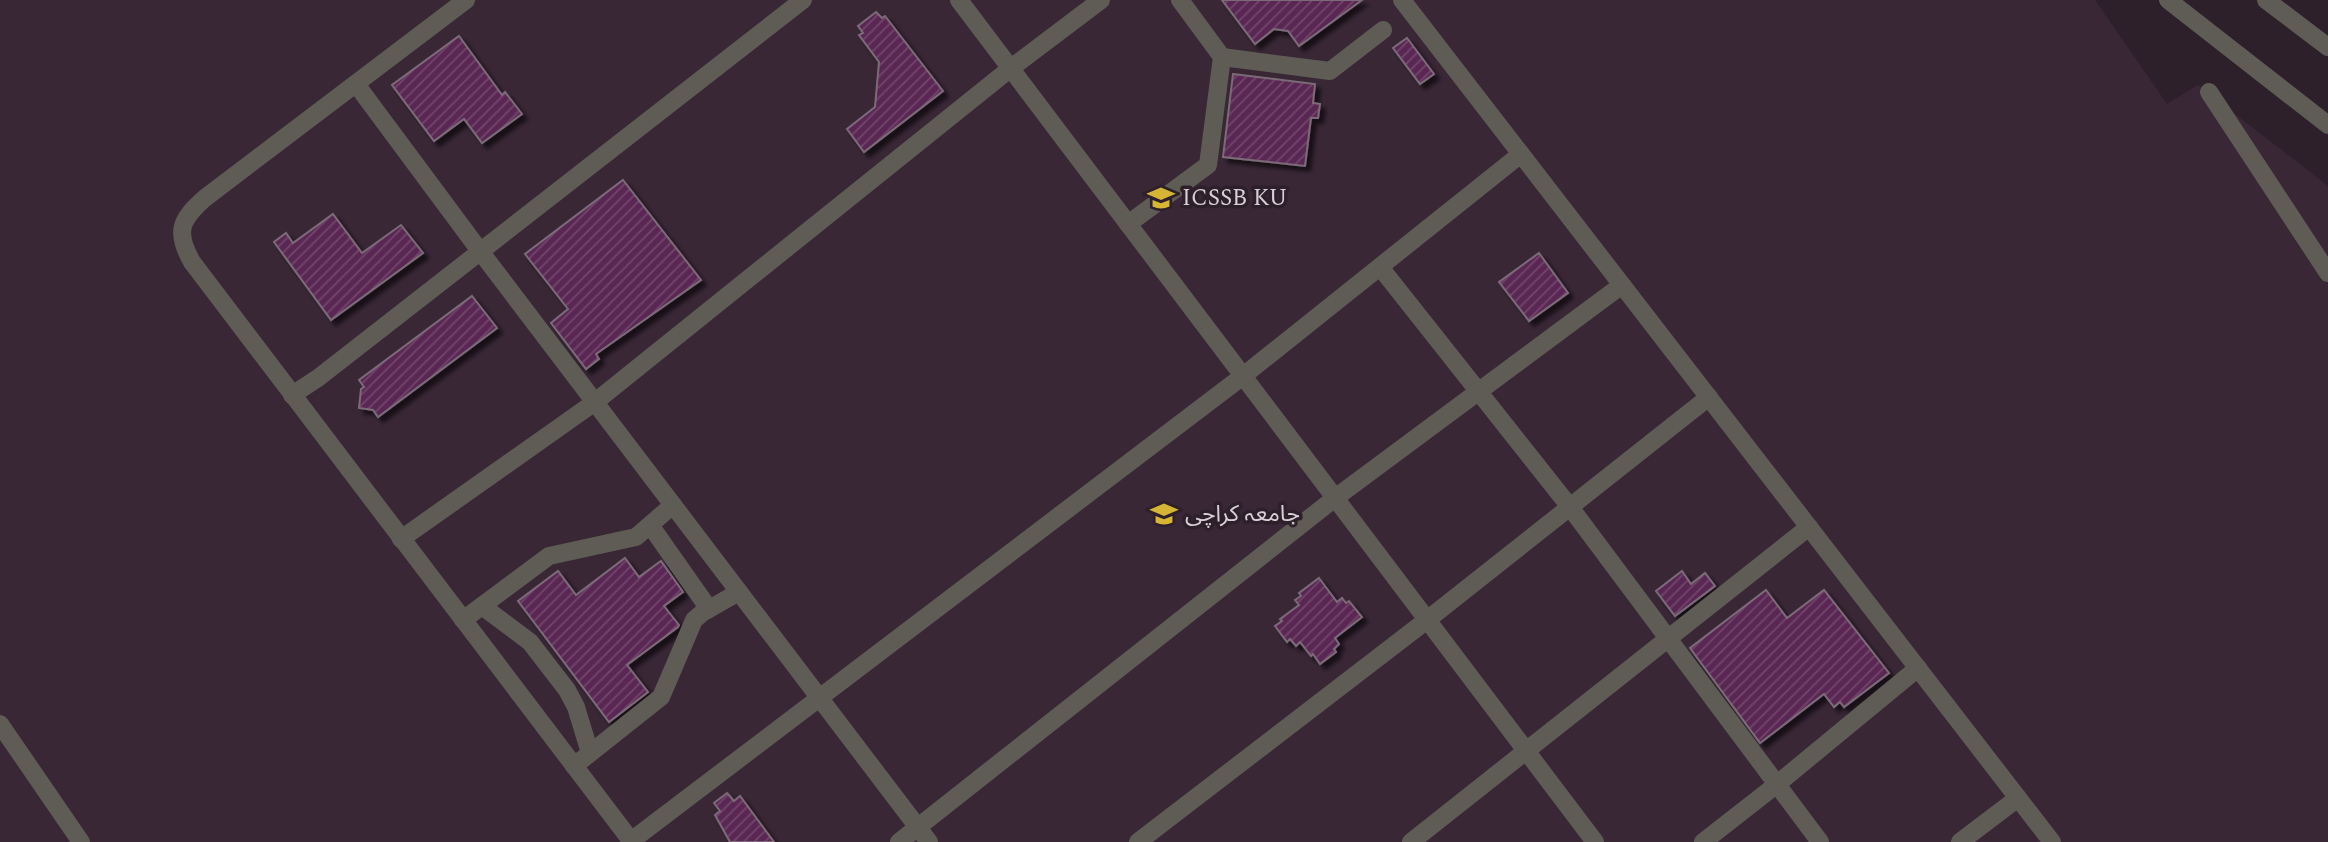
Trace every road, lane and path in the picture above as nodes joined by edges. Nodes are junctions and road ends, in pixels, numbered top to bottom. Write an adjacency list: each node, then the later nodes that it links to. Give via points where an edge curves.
1 (467, 0): 13 (street)
2 (803, 0): 18 (street)
3 (960, 0): 12 (street)
4 (1101, 0): 12 (street)
5 (1180, 0): 11 (street)
6 (1402, 0): 16 (street)
7 (2266, 0): 10 (street)
8 (2169, 1): 15 (street)
9 (1383, 30): 11 (street, via 1330,71)
10 (2328, 47)
11 (1222, 57): 17 (street, via 1208,165)
12 (1011, 68): 17 (street); 26 (street)
13 (356, 84): 18 (street); 24 (street, via 205,198 183,224 181,236 192,262)
14 (2209, 92): 20 (street)
15 (2328, 125)
16 (1521, 154): 19 (street); 21 (street)
17 (1128, 223): 22 (street)
18 (480, 251): 24 (street); 26 (street)
19 (1380, 267): 22 (street); 23 (street)
20 (2328, 273)
21 (1622, 285): 23 (street); 25 (street)
22 (1243, 376): 27 (street); 40 (street)
23 (1478, 392): 27 (street); 29 (street)
24 (292, 395): 32 (street)
25 (1709, 397): 29 (street); 31 (street)
26 (594, 402): 28 (street); 32 (street)
27 (1335, 498): 37 (street); 47 (street)
28 (673, 505): 30 (street); 33 (street)
29 (1570, 507): 37 (street); 38 (street)
30 (650, 525): 34 (street, via 636,537 549,556); 35 (street)
31 (1809, 527): 38 (street); 39 (street)
32 (401, 539): 36 (street)
33 (739, 592): 35 (street); 40 (street)
34 (482, 606): 36 (street); 43 (street, via 530,642 567,690)
35 (709, 609): 43 (street, via 695,621 661,697)
36 (463, 620): 44 (street)
37 (1427, 620): 42 (street); 51 (street)
38 (1668, 639): 42 (street); 45 (street)
39 (1918, 668): 45 (street); 46 (street)
40 (820, 698): 47 (street); 48 (street)
41 (0, 724): 49 (street)
42 (1527, 751): 52 (street); 53 (street)
43 (590, 753): 44 (street)
44 (574, 766): 48 (street)
45 (1776, 785): 54 (street); 55 (street)
46 (2018, 798): 56 (street); 57 (street)
47 (924, 835): 50 (street)
48 (631, 841)
49 (81, 842)
50 (899, 842)
51 (1138, 842)
52 (1411, 842)
53 (1595, 842)
54 (1703, 842)
55 (1820, 842)
56 (1960, 842)
57 (2052, 842)

